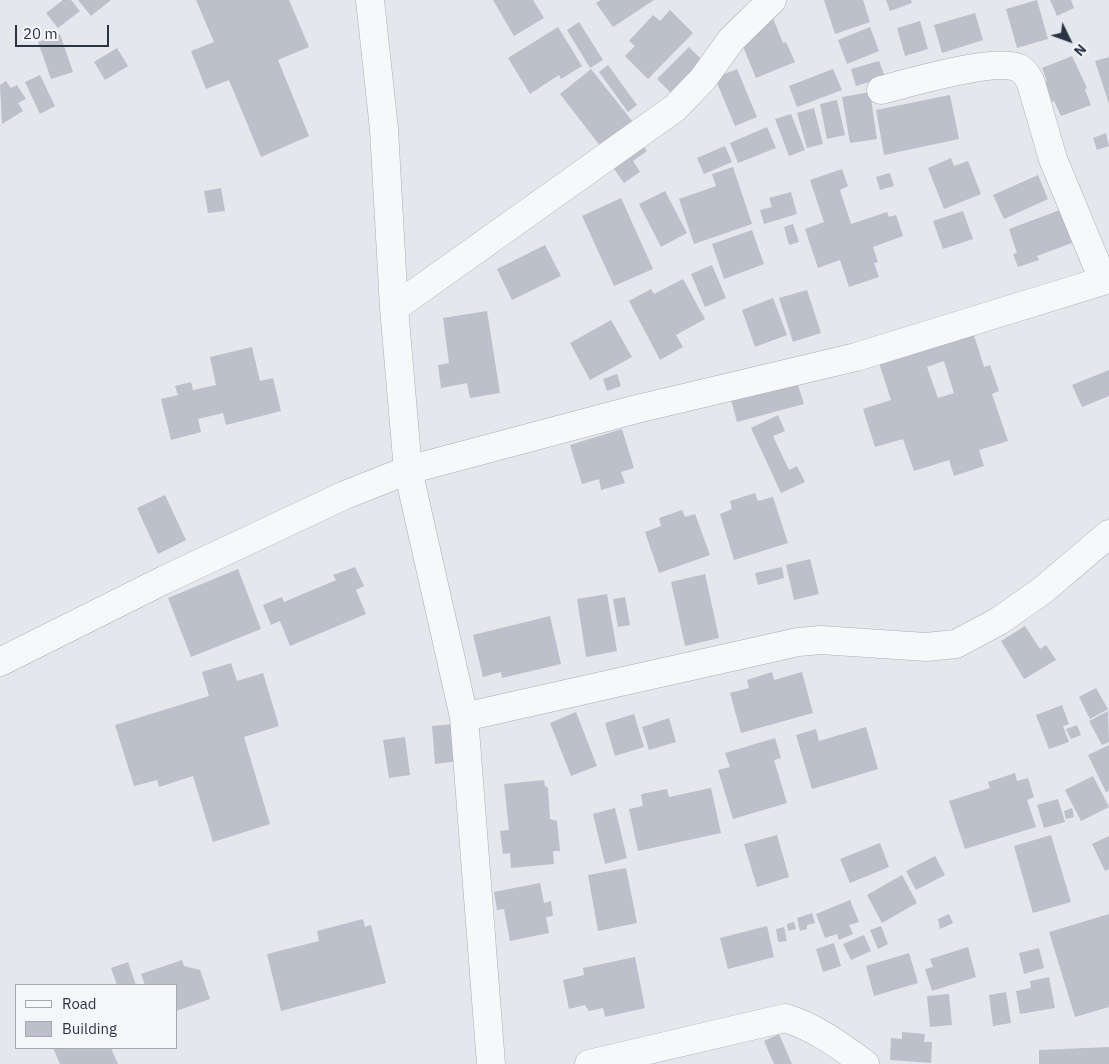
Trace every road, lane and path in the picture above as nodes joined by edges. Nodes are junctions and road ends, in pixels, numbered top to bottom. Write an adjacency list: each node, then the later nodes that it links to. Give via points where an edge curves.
1 (370, 0): 5 (street, via 384,129)
2 (772, 0): 5 (street, via 731,40 703,79 674,108)
3 (881, 90): 4 (street, via 980,66 1018,67 1031,83 1053,159)
4 (1106, 279): 6 (street, via 856,357 637,409)
5 (394, 308): 6 (street)
6 (408, 470): 8 (street, via 345,495 164,580); 9 (street)
7 (1109, 534): 9 (street, via 1043,590 999,621 956,644 926,647 821,640 798,642)
8 (0, 662)
9 (464, 717): 10 (street)
10 (490, 1064)
11 (589, 1064): 12 (street, via 785,1018 828,1037)
12 (865, 1064)

